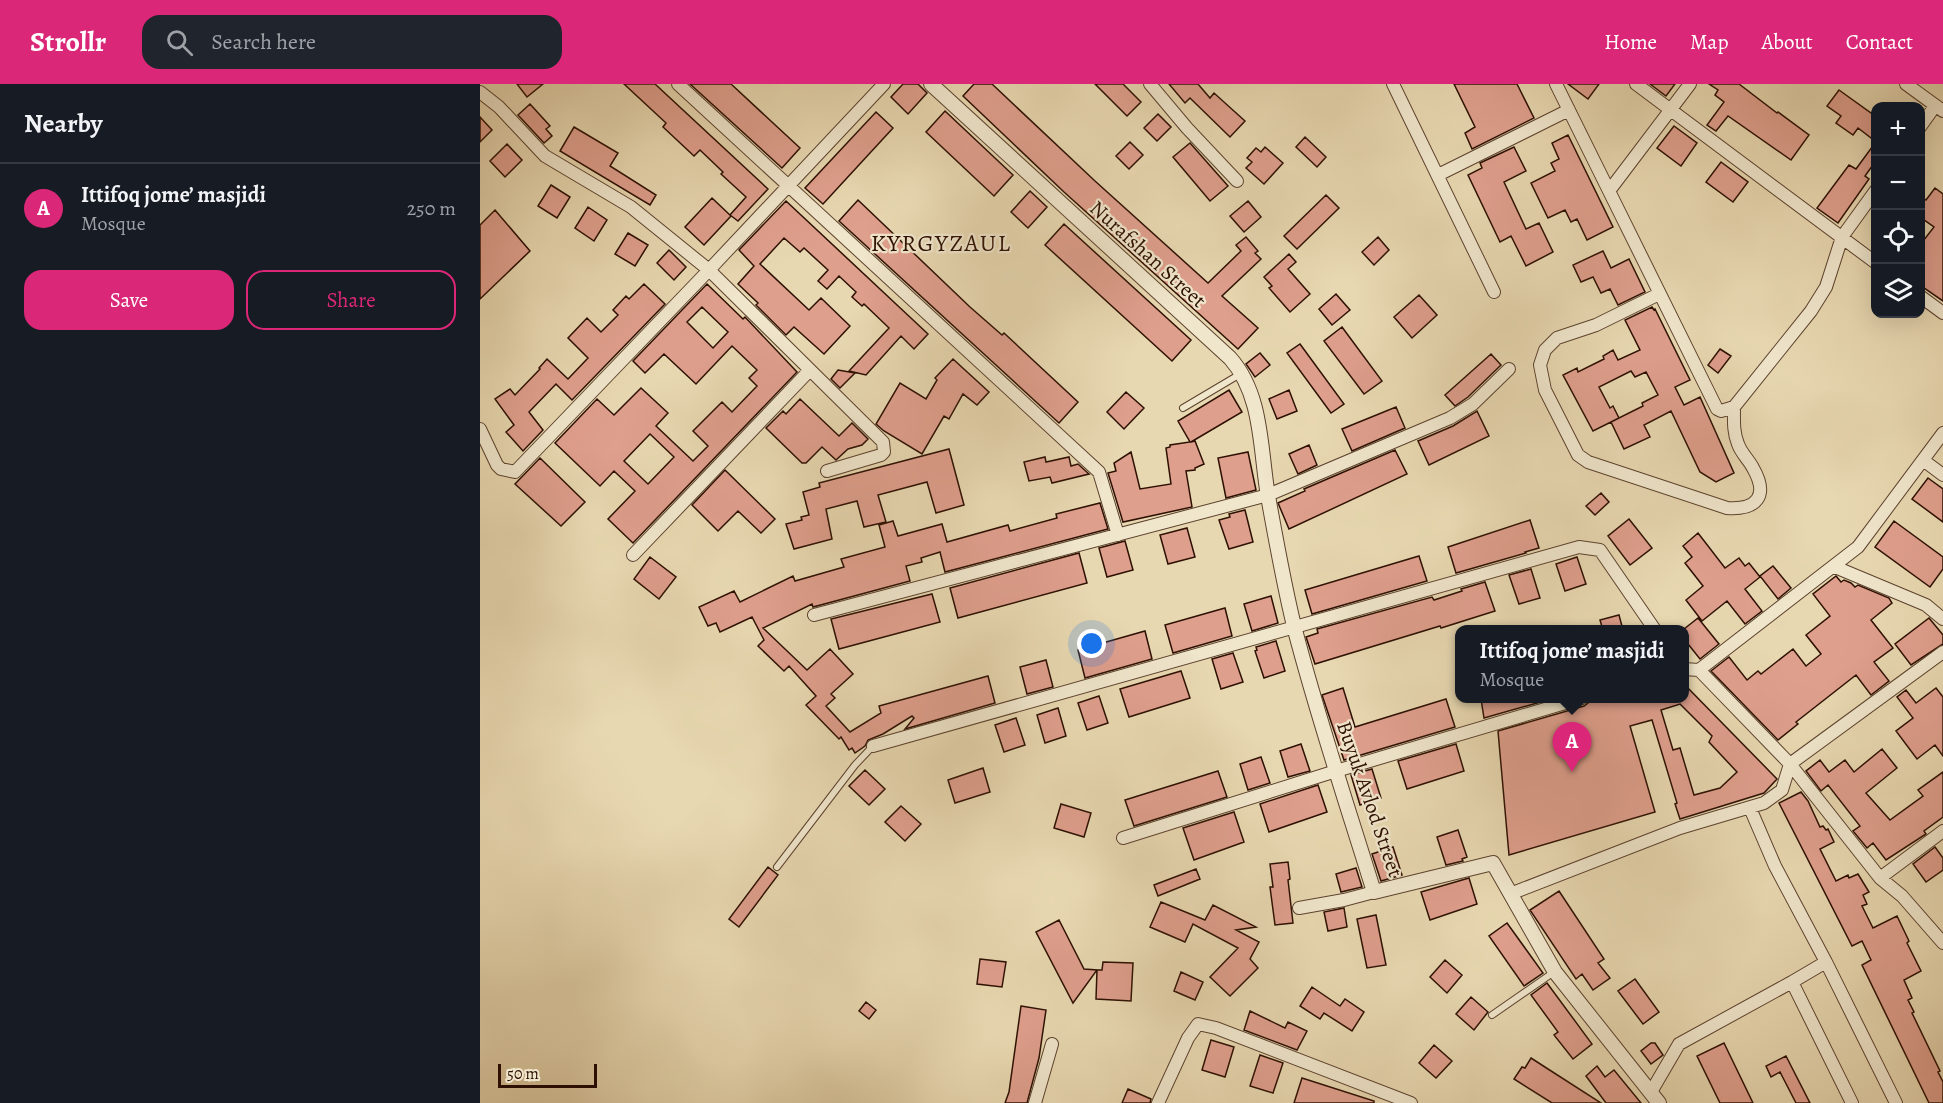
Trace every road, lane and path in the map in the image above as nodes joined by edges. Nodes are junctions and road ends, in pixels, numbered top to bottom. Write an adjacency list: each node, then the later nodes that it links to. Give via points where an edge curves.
1 (678, 84): 17 (street)
2 (884, 84): 17 (street)
3 (931, 84): 29 (street, Nurafshan Street)
4 (1150, 84): 16 (street)
5 (1393, 84): 15 (street)
6 (1556, 84): 12 (street)
7 (1636, 84): 13 (street)
8 (1690, 84): 13 (street)
9 (1906, 84): 11 (street)
10 (480, 92): 22 (street, via 546,156 631,207)
11 (1939, 109): 14 (street)
12 (1569, 110): 15 (street); 18 (street)
13 (1671, 110): 18 (street); 20 (street)
14 (1925, 122)
15 (1438, 175): 23 (street)
16 (1237, 181)
17 (788, 185): 22 (street); 38 (street, via 1099,472)
18 (1609, 190): 24 (street)
19 (1871, 196): 20 (street)
20 (1842, 237): 21 (street); 30 (street, via 1826,287 1811,311)
21 (1871, 260)
22 (709, 270): 28 (street); 32 (street, via 515,472 497,465)
23 (1494, 292)
24 (1659, 294): 30 (street, via 1714,404 1721,411); 30 (street, via 1596,325 1557,338 1545,350 1540,365 1545,390 1578,455 1588,462 1727,508 1751,506 1758,499 1760,484 1738,446 1733,430)
25 (1925, 300): 26 (street)
26 (1943, 313)
27 (1509, 369): 37 (street, via 1473,404 1450,418)
28 (810, 370): 35 (street, via 885,447 881,455); 39 (street)
29 (1242, 373): 31 (lane); 37 (street, Nurafshan Street, via 1254,404)
30 (1734, 407)
31 (1183, 408)
32 (480, 429)
33 (1943, 433): 34 (street)
34 (1923, 460): 36 (street); 40 (street, via 1858,547)
35 (827, 471)
36 (1943, 475)
37 (1268, 495): 38 (street); 44 (street, Buyuk Avlod Street)
38 (1118, 535): 41 (street)
39 (633, 555)
40 (1835, 567): 42 (street, via 1926,605); 47 (street)
41 (814, 615)
42 (1943, 619)
43 (1652, 625): 44 (street, via 1600,550 1579,547)
44 (1295, 628): 49 (street); 51 (street, Buyuk Avlod Street)
45 (1943, 652): 50 (street)
46 (1689, 669): 47 (street)
47 (1700, 670): 50 (street)
48 (1568, 703): 51 (street)
49 (873, 746): 55 (lane)
50 (1790, 764): 52 (street, via 1782,790); 56 (street)
51 (1336, 771): 54 (street); 57 (street, Buyuk Avlod Street)
52 (1750, 808): 58 (street, via 1680,828); 61 (street, via 1775,866)
53 (1943, 831): 56 (street)
54 (1122, 838)
55 (777, 867)
56 (1880, 878): 60 (street, via 1902,896)
57 (1374, 892): 58 (street, Buyuk Avlod Street, via 1493,863); 59 (street)
58 (1510, 894): 62 (street, Buyuk Avlod Street)
59 (1299, 908)
60 (1943, 943)
61 (1826, 962): 63 (street); 71 (street)
62 (1555, 972): 64 (lane); 66 (street, Buyuk Avlod Street)
63 (1792, 982): 66 (street, via 1679,1044); 70 (street)
64 (1492, 1015)
65 (1052, 1044): 67 (street)
66 (1655, 1098)
67 (1035, 1103)
68 (1158, 1103): 69 (street, via 1198,1024)
69 (1411, 1103)
70 (1852, 1103)
71 (1896, 1103)

